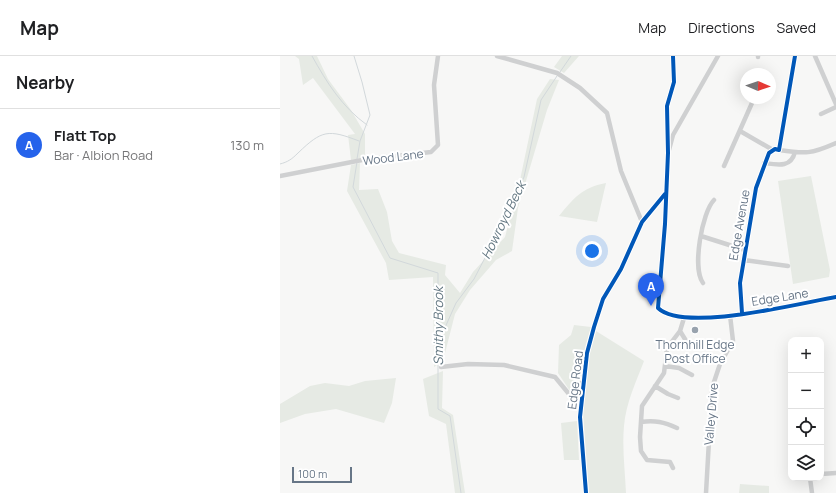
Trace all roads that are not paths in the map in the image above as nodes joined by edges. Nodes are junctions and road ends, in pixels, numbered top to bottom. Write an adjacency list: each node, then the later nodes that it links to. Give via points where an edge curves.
1 (438, 56): 19 (street, Wood Lane, via 434,85 438,121 436,149 431,152 362,160)
2 (497, 56): 22 (street, via 558,73 580,88 607,113 621,171)
3 (673, 56): 16 (street, via 674,82 667,106)
4 (718, 56): 16 (street, via 673,135)
5 (795, 56): 14 (street)
6 (815, 56): 8 (street)
7 (752, 104): 11 (street)
8 (836, 104)
9 (836, 107): 10 (street)
10 (821, 114)
11 (740, 131): 13 (street); 18 (street)
12 (836, 143): 15 (street, via 818,151 804,154)
13 (773, 150): 14 (street); 17 (street, Edge Avenue)
14 (779, 150): 15 (street)
15 (795, 152): 17 (street, via 793,160 784,165)
16 (668, 153): 20 (street)
17 (764, 164): 24 (street, Edge Avenue, via 756,188)
18 (724, 166)
19 (280, 176)
20 (665, 194): 22 (street, Edge Road); 31 (street, Edge Lane, via 658,308 667,314)
21 (714, 200): 23 (street)
22 (642, 222): 37 (street, Edge Road, via 621,269 603,299 587,353)
23 (701, 236): 24 (street); 27 (street, via 697,258)
24 (745, 250): 25 (street, Edge Avenue)
25 (744, 260): 26 (street); 29 (street, Edge Avenue, via 740,283)
26 (788, 266)
27 (704, 282)
28 (836, 298): 29 (street, Edge Lane)
29 (742, 313): 30 (street, Edge Lane)
30 (730, 315): 31 (street, Edge Lane); 49 (street, Valley Drive, via 733,341 720,364 712,388)
31 (684, 318): 32 (street)
32 (680, 331): 33 (street, via 688,344); 34 (street, via 667,348)
33 (693, 345)
34 (665, 366): 36 (street, via 679,368); 38 (street, via 664,373)
35 (441, 367): 37 (street, via 468,364 504,365 555,377 569,394 575,393)
36 (692, 375)
37 (584, 378): 48 (street, Edge Road, via 580,417)
38 (655, 386): 39 (street); 40 (street, via 642,406)
39 (678, 398)
40 (641, 422): 41 (street, via 662,421); 43 (street, via 641,451 647,460)
41 (677, 428)
42 (673, 458): 43 (street)
43 (670, 462): 44 (street)
44 (673, 468)
45 (836, 473): 46 (street)
46 (824, 474)
47 (810, 481): 50 (street)
48 (586, 493)
49 (706, 493)
50 (812, 493)

